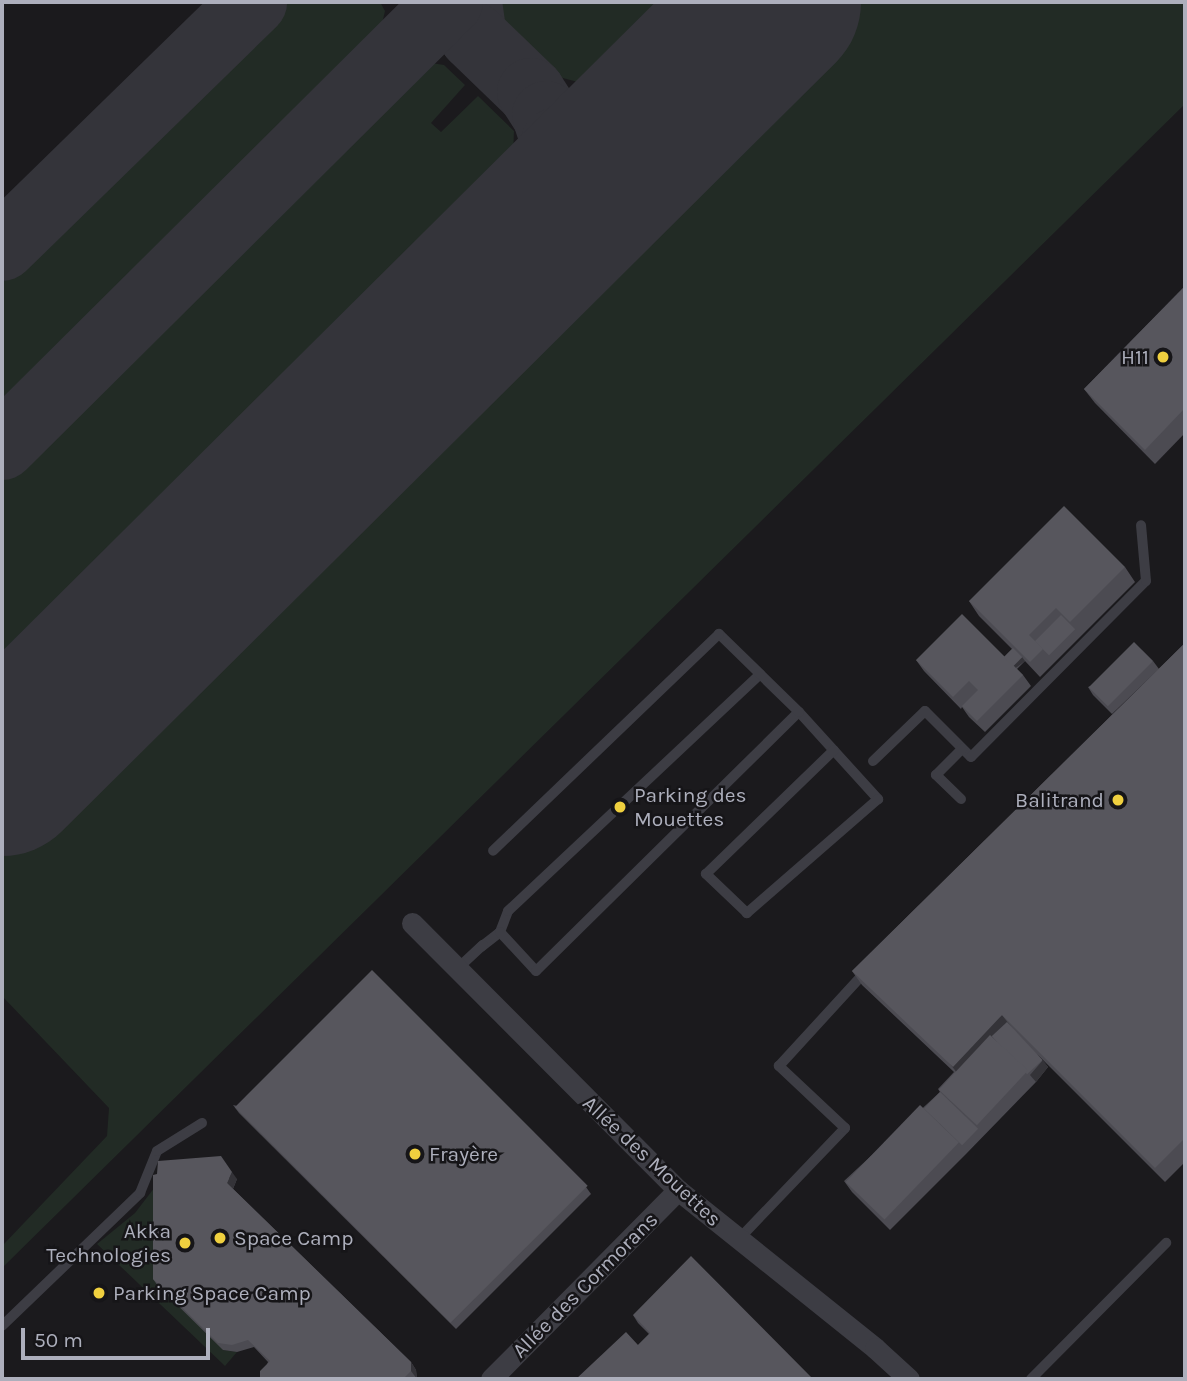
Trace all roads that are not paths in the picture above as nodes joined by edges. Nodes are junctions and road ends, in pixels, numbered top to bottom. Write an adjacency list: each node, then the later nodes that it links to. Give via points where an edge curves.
1 (1141, 525): 4 (lane, via 1146,582 971,757)
2 (760, 674): 3 (lane); 8 (lane, via 719,634); 10 (lane, via 508,911)
3 (799, 712): 5 (lane); 10 (lane, via 536,971)
4 (962, 749): 6 (lane, via 925,711); 7 (lane, via 936,775)
5 (834, 750): 5 (lane, via 878,799 747,913 706,874)
6 (873, 761)
7 (961, 799)
8 (493, 851)
9 (412, 923): 12 (street, Allée des Mouettes)
10 (499, 932): 12 (lane)
11 (880, 956): 15 (lane, via 779,1066 845,1128)
12 (456, 970): 14 (street, Allée des Mouettes)
13 (202, 1123): 17 (lane, via 157,1151 140,1193)
14 (678, 1190): 15 (street, Allée des Mouettes); 18 (street, Allée des Cormorans)
15 (738, 1240): 19 (street, Allée des Mouettes)
16 (1167, 1243): 20 (lane)
17 (2, 1326)
18 (491, 1379)
19 (909, 1379)
20 (1031, 1379)

